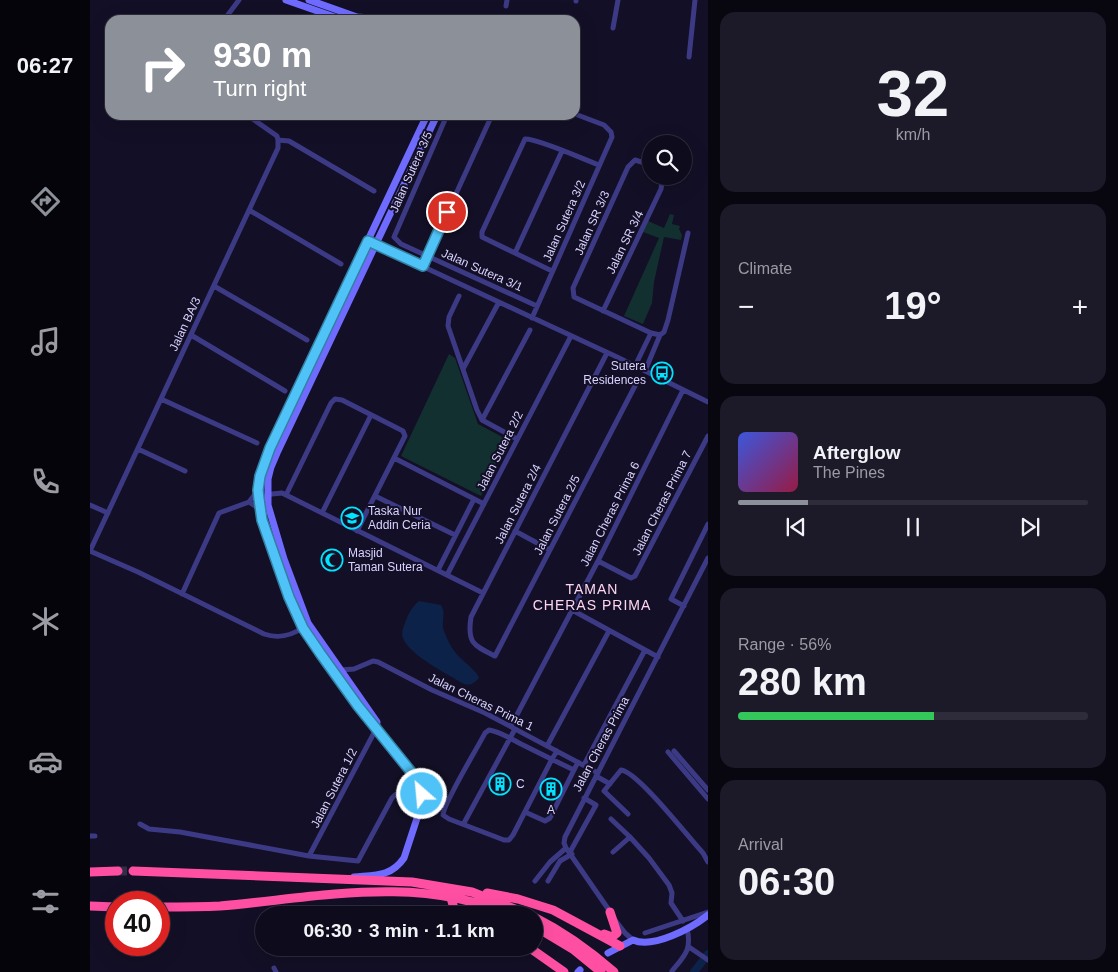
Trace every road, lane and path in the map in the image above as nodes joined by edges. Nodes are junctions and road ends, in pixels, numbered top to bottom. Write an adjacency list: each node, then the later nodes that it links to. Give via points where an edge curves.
1 (239, 0): 7 (street)
2 (286, 0): 6 (street)
3 (309, 0): 6 (street)
4 (618, 0): 10 (street)
5 (695, 0): 11 (street)
6 (324, 6): 8 (street); 9 (street)
7 (228, 15)
8 (336, 15)
9 (351, 15)
10 (612, 28)
11 (689, 57)
12 (580, 116): 21 (street, Jalan Sutera 3/2, via 604,125 611,132 612,137)
13 (255, 120): 18 (street)
14 (425, 120): 27 (street)
15 (435, 120): 28 (street)
16 (446, 120): 26 (street, Jalan Sutera 3/5)
17 (490, 120): 30 (street)
18 (278, 140): 23 (street, via 289,142); 24 (street, Jalan BA/3, via 278,148)
19 (562, 151): 21 (street); 29 (street); 29 (street, via 526,139 482,232 482,237)
20 (642, 162): 38 (street, Jalan SR 3/3, via 635,160 628,167 573,288 574,297)
21 (599, 165): 33 (street, Jalan Sutera 3/2)
22 (660, 185): 38 (street, Jalan SR 3/4)
23 (374, 191)
24 (249, 210): 31 (street); 34 (street, Jalan BA/3)
25 (688, 233): 43 (street, via 666,327)
26 (394, 237): 30 (street, Jalan Sutera 3/1, via 401,244)
27 (368, 241): 28 (street); 63 (street, via 266,457)
28 (376, 245): 32 (street); 65 (street, via 270,468)
29 (515, 253): 33 (street)
30 (427, 256): 32 (street); 37 (street, Jalan Sutera 3/1)
31 (341, 264)
32 (423, 266): 36 (street)
33 (552, 271): 37 (street, Jalan Sutera 3/2)
34 (214, 286): 42 (street, Jalan BA/3); 45 (street)
35 (460, 296): 48 (street, via 448,321)
36 (498, 302): 39 (street); 48 (street)
37 (537, 306): 39 (street, Jalan Sutera 3/2)
38 (603, 311): 41 (street)
39 (532, 318): 44 (street)
40 (530, 330): 56 (street)
41 (651, 333): 43 (street); 47 (street)
42 (191, 335): 52 (street); 53 (street, Jalan BA/3)
43 (660, 335): 49 (street)
44 (571, 336): 46 (street); 58 (street, Jalan Sutera 2/2)
45 (307, 340)
46 (607, 352): 47 (street); 77 (street, Jalan Sutera 2/4)
47 (635, 366): 49 (street)
48 (463, 368): 56 (street)
49 (645, 371): 51 (street)
50 (637, 382): 79 (street, Jalan Sutera 2/5)
51 (683, 390): 54 (street); 82 (street, Jalan Cheras Prima 6)
52 (285, 391)
53 (161, 399): 59 (street); 60 (street, Jalan BA/3)
54 (708, 402)
55 (370, 414): 61 (street, via 403,431 405,436); 64 (street, via 342,400 336,399 331,403); 74 (street)
56 (482, 420): 58 (street)
57 (708, 436): 82 (street, Jalan Cheras Prima 7, via 635,576 633,578)
58 (518, 439): 70 (street, Jalan Sutera 2/2)
59 (257, 443)
60 (138, 449): 62 (street); 73 (street, Jalan BA/3)
61 (394, 458): 66 (street); 68 (street)
62 (185, 471)
63 (258, 490): 67 (street); 69 (street)
64 (286, 495): 65 (street); 74 (street)
65 (268, 496): 67 (street); 89 (street, via 279,543)
66 (375, 496): 76 (street); 78 (street)
67 (259, 499): 72 (street)
68 (474, 499): 70 (street); 78 (street)
69 (249, 502): 72 (street); 86 (street, via 219,513)
70 (484, 504): 84 (street, Jalan Sutera 2/2)
71 (90, 505): 73 (street)
72 (261, 510): 89 (street, via 285,587)
73 (108, 513): 80 (street, Jalan BA/3)
74 (322, 513): 76 (street)
75 (708, 524): 87 (street, via 671,599)
76 (358, 531): 83 (street)
77 (515, 531): 79 (street); 85 (street, Jalan Sutera 2/4)
78 (456, 536): 83 (street)
79 (550, 550): 92 (street, Jalan Sutera 2/5)
80 (90, 551): 86 (street)
81 (708, 558): 87 (street, Jalan Cheras Prima)
82 (598, 561): 88 (street, Jalan Cheras Prima 6)
83 (438, 570): 84 (street)
84 (447, 575): 85 (street)
85 (483, 593): 92 (street, Jalan Sutera 2/4, via 470,617 470,636 472,643)
86 (182, 594): 89 (street, via 272,637 286,636)
87 (684, 606): 93 (street, Jalan Cheras Prima)
88 (572, 610): 90 (street); 97 (street, Jalan Cheras Prima 6)
89 (306, 626): 95 (street); 98 (street, via 347,692)
90 (609, 631): 91 (street); 100 (street)
91 (645, 650): 93 (street); 105 (street)
92 (495, 656)
93 (658, 657): 108 (street, Jalan Cheras Prima)
94 (354, 669): 95 (street, Jalan Cheras Prima 1); 96 (street); 97 (street, Jalan Cheras Prima 1, via 378,662)
95 (341, 670): 96 (street)
96 (349, 681): 98 (street, via 377,722)
97 (513, 728): 99 (street, Jalan Cheras Prima 6); 100 (street, Jalan Cheras Prima 1)
98 (376, 729): 107 (street); 123 (street, Jalan Sutera 1/2)
99 (510, 738): 104 (street); 118 (street, Jalan Cheras Prima 6); 118 (street, via 498,731 485,733 443,812 445,817)
100 (547, 746): 101 (street, Jalan Cheras Prima 1)
101 (556, 751): 104 (street); 105 (street, Jalan Cheras Prima 1)
102 (674, 751): 111 (street)
103 (668, 752): 113 (street)
104 (552, 760): 106 (street); 115 (street)
105 (581, 764): 106 (street); 108 (street, Jalan Cheras Prima 1)
106 (574, 770): 115 (street, via 548,820)
107 (412, 773): 110 (street); 112 (street)
108 (598, 775): 109 (street, Jalan Cheras Prima 1); 114 (street, Jalan Cheras Prima)
109 (608, 783): 116 (street, via 604,791); 124 (street, via 621,770 632,774)
110 (408, 788): 112 (street); 123 (street, via 392,798 358,861)
111 (708, 790)
112 (422, 794): 128 (street, via 404,858 398,866 382,874)
113 (708, 799)
114 (589, 801): 121 (street, Jalan Cheras Prima, via 564,837); 121 (street, via 596,805)
115 (525, 812): 118 (street, via 509,840)
116 (628, 814)
117 (611, 819): 120 (street)
118 (464, 823)
119 (140, 824): 123 (street, via 149,829)
120 (630, 837): 122 (street); 141 (street, via 671,889 671,903)
121 (569, 852): 129 (street, via 550,862); 130 (street, via 560,860); 139 (street)
122 (613, 852)
123 (310, 856)
124 (708, 862)
125 (118, 871): 127 (highway)
126 (132, 871): 128 (highway)
127 (90, 872)
128 (329, 879): 131 (highway, via 412,882)
129 (535, 881)
130 (548, 881)
131 (472, 892): 136 (highway); 145 (highway, via 534,903)
132 (451, 898): 134 (highway); 135 (highway); 138 (highway, via 394,892)
133 (90, 906): 137 (highway)
134 (453, 906)
135 (485, 906)
136 (507, 906)
137 (105, 907)
138 (170, 907)
139 (610, 912): 145 (highway, via 618,933 612,937); 146 (street)
140 (708, 914): 141 (street); 143 (street)
141 (683, 921): 147 (street)
142 (543, 922): 157 (highway, via 580,943)
143 (687, 928): 148 (street, via 651,942); 150 (street)
144 (543, 931): 156 (highway, via 574,950)
145 (596, 932): 149 (highway)
146 (624, 933): 148 (street); 149 (street, via 625,940)
147 (645, 933)
148 (633, 940): 149 (street)
149 (620, 946): 151 (street)
150 (689, 947): 153 (street); 154 (street)
151 (608, 953)
152 (541, 956): 155 (highway)
153 (708, 960)
154 (672, 971)
155 (564, 972)
156 (601, 972)
157 (614, 972)

